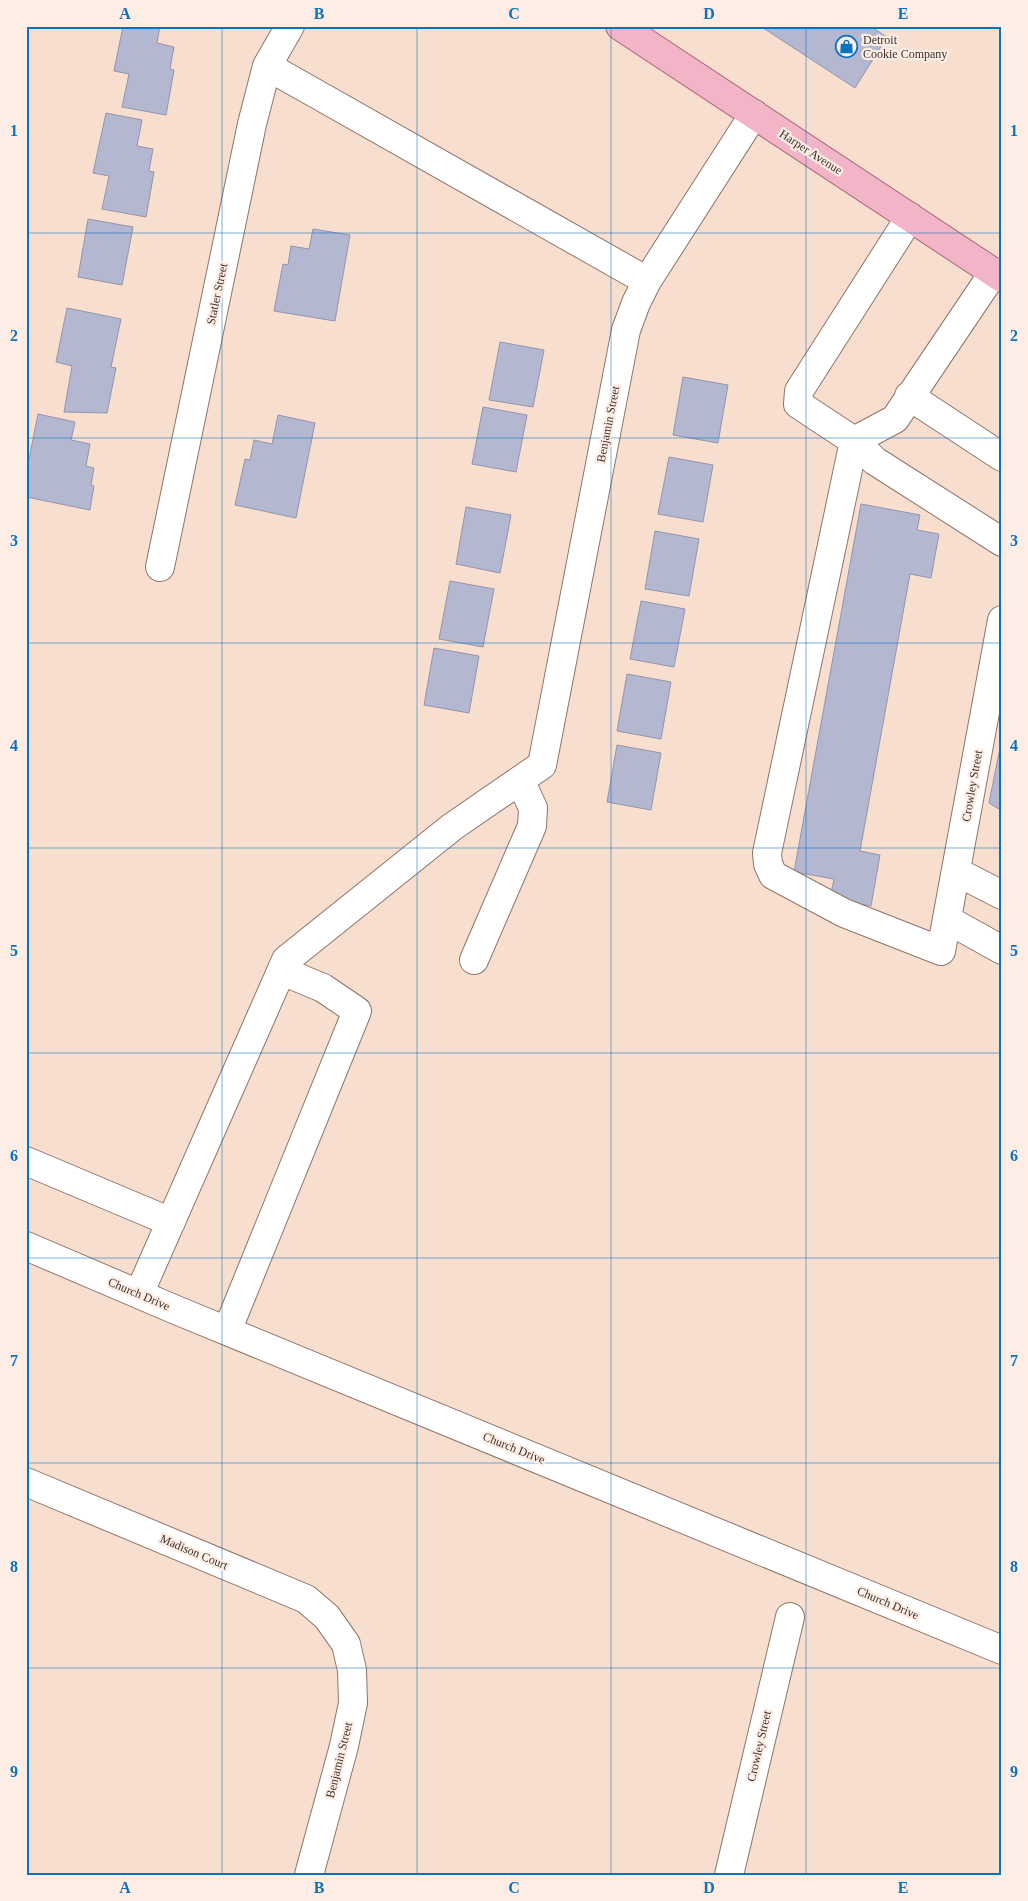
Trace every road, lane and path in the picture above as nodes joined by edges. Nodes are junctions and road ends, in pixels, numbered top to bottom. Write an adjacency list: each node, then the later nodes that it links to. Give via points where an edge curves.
1 (290, 26): 3 (street, Statler Street)
2 (634, 30): 4 (main road, Harper Avenue)
3 (267, 66): 7 (street); 12 (street, Statler Street, via 252,124)
4 (754, 114): 5 (main road, Harper Avenue); 7 (street, Benjamin Street)
5 (910, 217): 6 (main road, Harper Avenue); 9 (street, via 799,391 798,404)
6 (998, 275): 8 (street)
7 (647, 281): 14 (street, Benjamin Street, via 626,330)
8 (909, 396): 9 (street, via 895,419); 10 (street)
9 (854, 441): 11 (street, via 875,461); 17 (street, Crowley Street, via 767,853 768,864 773,875 844,913 941,951)
10 (1002, 457)
11 (1002, 542)
12 (160, 567)
13 (1002, 620): 15 (street, Crowley Street)
14 (531, 773): 19 (street, via 532,826); 20 (street, via 452,828 286,960)
15 (957, 872): 16 (street); 17 (street, Crowley Street)
16 (1002, 895)
17 (948, 920): 18 (street)
18 (1002, 950)
19 (474, 960)
20 (282, 971): 22 (street); 25 (street, via 323,988 358,1011)
21 (26, 1161): 22 (street)
22 (171, 1222): 24 (street)
23 (26, 1246): 24 (street, Church Drive)
24 (139, 1294): 25 (street, Church Drive)
25 (227, 1331): 29 (street, Church Drive)
26 (26, 1482): 28 (street, Madison Court, via 306,1599 327,1617)
27 (790, 1617): 31 (street, Crowley Street)
28 (346, 1644): 30 (street, Benjamin Street, via 352,1670 353,1703)
29 (1002, 1650)
30 (309, 1875)
31 (729, 1875)

